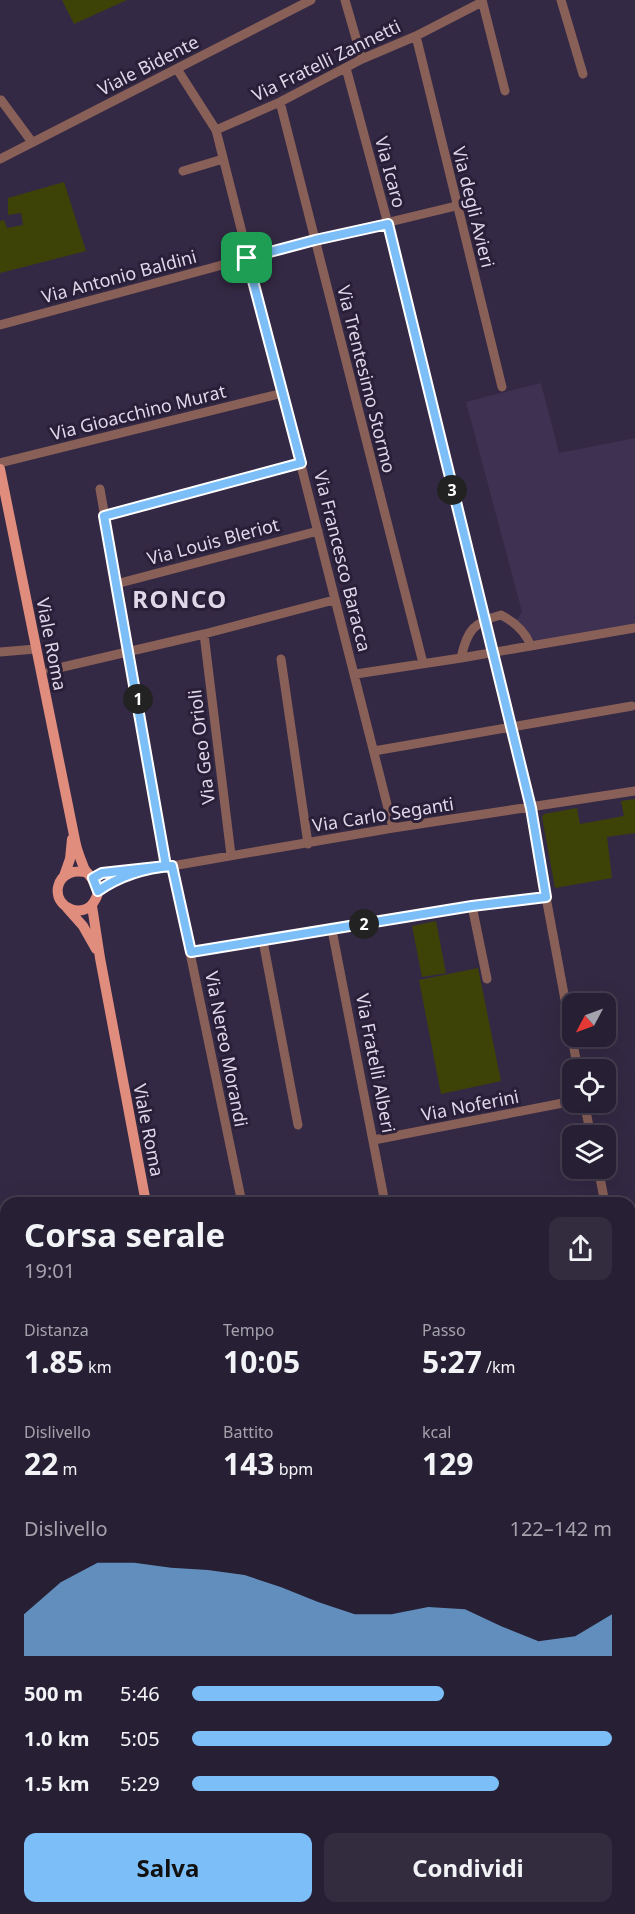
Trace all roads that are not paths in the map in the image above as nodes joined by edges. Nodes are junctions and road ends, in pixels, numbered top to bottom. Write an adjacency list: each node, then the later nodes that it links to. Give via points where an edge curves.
1 (311, 0): 8 (street, Viale Bidente)
2 (345, 0): 6 (street)
3 (561, 0): 9 (street)
4 (482, 1): 5 (street, Via Fratelli Zannetti); 10 (street)
5 (416, 36): 6 (street, Via Fratelli Zannetti); 18 (street, Via degli Avieri)
6 (362, 59): 7 (street, Via Fratelli Zannetti)
7 (346, 68): 12 (street, Via Fratelli Zannetti); 19 (street, Via Icaro)
8 (177, 69): 13 (street, Via Francesco Baracca); 14 (street, Viale Bidente)
9 (583, 74)
10 (505, 91)
11 (1, 100): 14 (street)
12 (280, 102): 13 (street, Via Fratelli Zannetti); 20 (street, Via Trentesimo Stormo)
13 (216, 130): 16 (street, Via Francesco Baracca)
14 (32, 142): 15 (street, Viale Bidente)
15 (0, 159)
16 (223, 159): 17 (street); 21 (street, Via Francesco Baracca)
17 (183, 171)
18 (456, 206): 19 (street, Via Antonio Baldini); 23 (street, Via degli Avieri)
19 (388, 224): 20 (street, Via Antonio Baldini); 33 (street, Via Icaro)
20 (315, 240): 21 (street, Via Antonio Baldini); 43 (street, Via Trentesimo Stormo)
21 (247, 258): 22 (street, Via Antonio Baldini); 24 (street, Via Francesco Baracca)
22 (0, 325)
23 (502, 387)
24 (283, 393): 25 (street, Via Gioacchino Murat); 26 (street, Via Francesco Baracca)
25 (0, 463)
26 (301, 463): 29 (street); 30 (street, Via Francesco Baracca)
27 (0, 469): 37 (main road, Viale Roma)
28 (100, 489): 29 (street, Via Nereo Morandi)
29 (104, 516): 31 (street, Via Nereo Morandi)
30 (318, 531): 31 (street, Via Louis Bleriot); 32 (street, Via Francesco Baracca)
31 (116, 584): 39 (street, Via Nereo Morandi)
32 (334, 600): 35 (street); 45 (street, Via Francesco Baracca)
33 (484, 620): 36 (street, via 501,615 513,621); 40 (street, Via Icaro); 41 (street, via 473,627)
34 (635, 628): 36 (street)
35 (204, 634): 39 (street); 54 (street, Via Geo Orioli)
36 (531, 646): 40 (street)
37 (36, 649): 38 (street); 51 (main road, Viale Roma)
38 (0, 652)
39 (130, 652): 44 (street); 55 (street, Via Nereo Morandi)
40 (492, 653): 41 (street); 47 (street, Via Icaro)
41 (462, 658): 43 (street)
42 (281, 659): 53 (street)
43 (423, 663): 45 (street)
44 (50, 669)
45 (356, 674): 48 (street, Via Francesco Baracca)
46 (632, 706): 47 (street)
47 (511, 728): 48 (street); 50 (street, Via Icaro)
48 (374, 751): 52 (street, Via Francesco Baracca)
49 (635, 791): 50 (street, Via Carlo Seganti)
50 (531, 808): 52 (street, Via Carlo Seganti); 60 (street, Via Icaro)
51 (72, 826): 57 (main road, Viale Roma, via 80,857); 58 (main road, Viale Roma)
52 (393, 828): 53 (street, Via Carlo Seganti)
53 (308, 844): 54 (street, Via Carlo Seganti)
54 (231, 855): 55 (street, Via Carlo Seganti)
55 (169, 866): 56 (street, Via Carlo Seganti); 66 (street, Via Nereo Morandi)
56 (137, 871): 57 (street, Via Carlo Seganti); 59 (street, Via Carlo Seganti)
57 (90, 875): 58 (main road, via 76,871); 59 (main road)
58 (64, 876): 63 (main road, via 58,893)
59 (98, 891): 61 (main road)
60 (546, 897): 62 (street); 69 (street, Via Icaro)
61 (92, 906): 63 (main road, via 80,911); 67 (main road, Viale Roma)
62 (472, 906): 64 (street); 68 (street)
63 (67, 908): 67 (main road, Viale Roma, via 83,926)
64 (332, 930): 65 (street); 72 (street, Via Fratelli Alberi)
65 (263, 941): 66 (street); 71 (street)
66 (191, 952): 75 (street, Via Nereo Morandi)
67 (99, 956): 74 (main road, Viale Roma)
68 (487, 980)
69 (576, 1059)
70 (562, 1103): 72 (street, Via Noferini)
71 (298, 1125)
72 (374, 1140): 76 (street, Via Fratelli Alberi)
73 (600, 1179): 77 (street)
74 (145, 1197)
75 (241, 1197)
76 (385, 1197)
77 (604, 1197)

